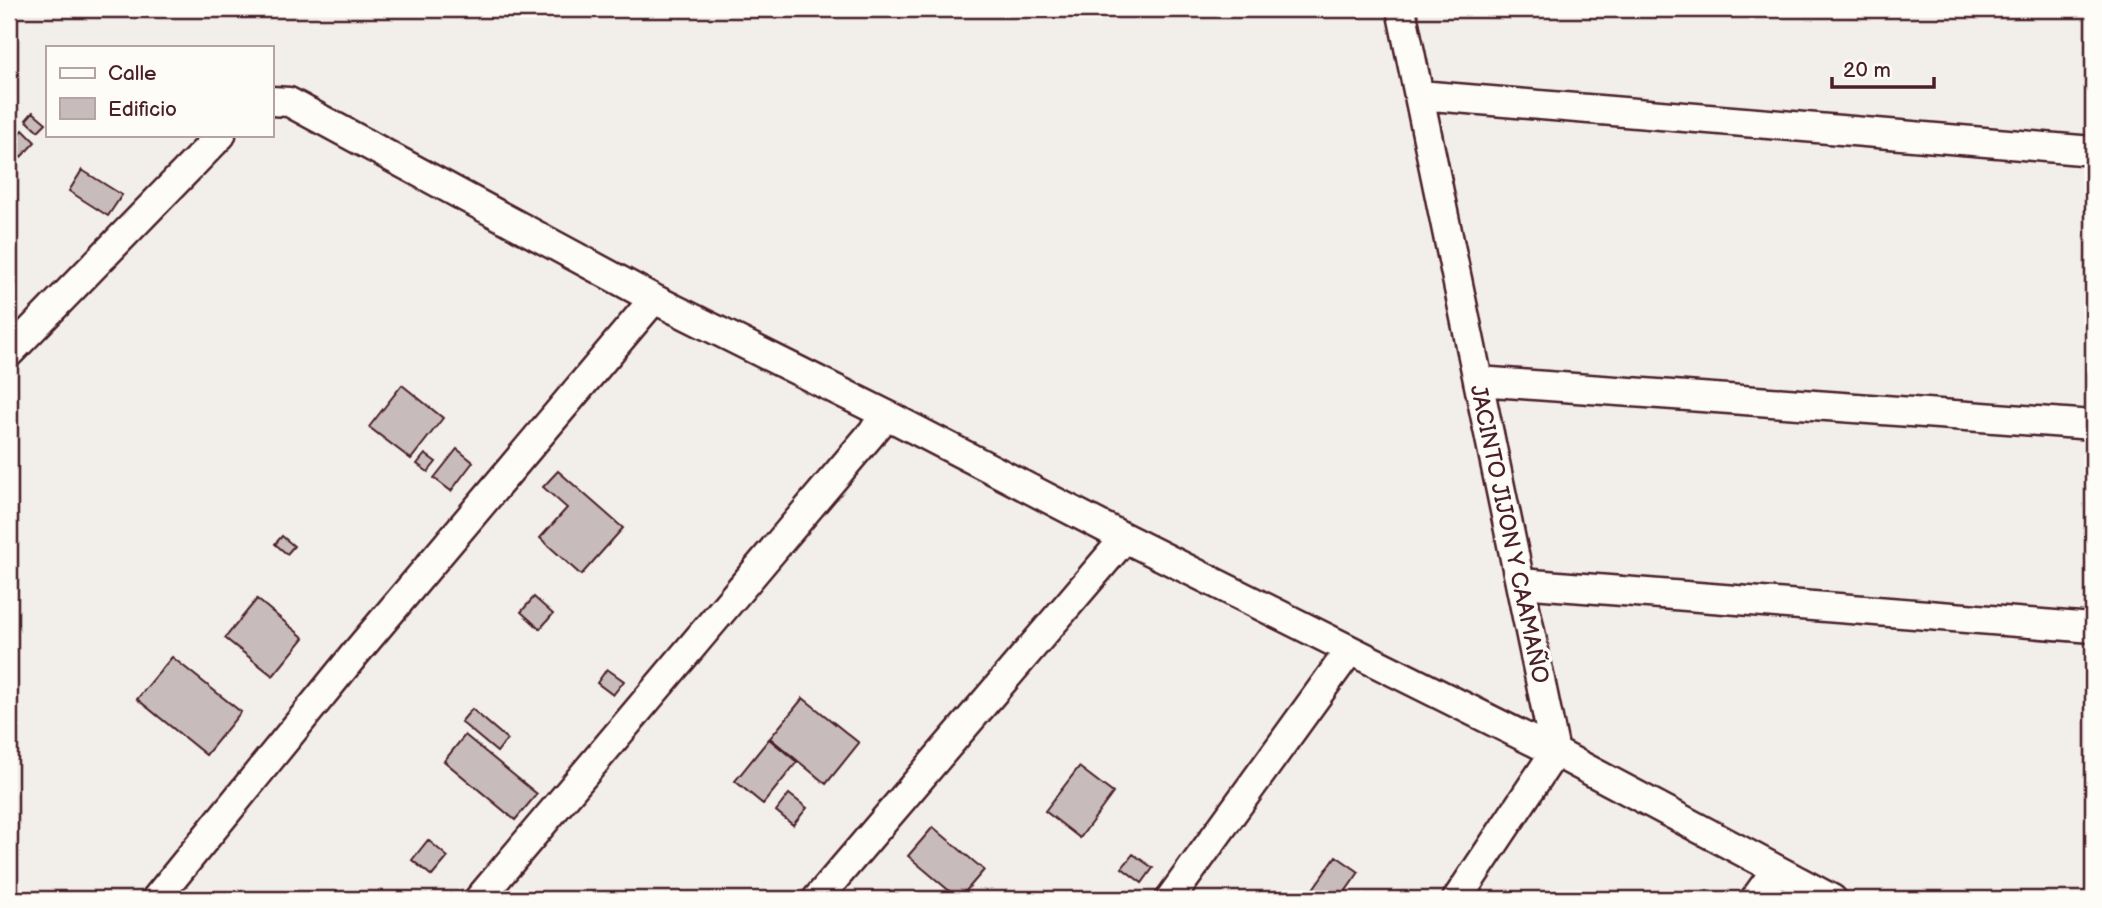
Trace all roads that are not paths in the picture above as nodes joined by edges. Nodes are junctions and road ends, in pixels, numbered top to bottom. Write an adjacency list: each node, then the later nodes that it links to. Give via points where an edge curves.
1 (1401, 9): 2 (street, JACINTO JIJON Y CAAMAÑO)
2 (1419, 95): 5 (street); 8 (street, JACINTO JIJON Y CAAMAÑO)
3 (273, 101): 6 (street, via 289,102)
4 (220, 136): 7 (street)
5 (2093, 151)
6 (654, 299): 9 (street); 17 (street)
7 (9, 353)
8 (1478, 381): 10 (street); 12 (street, JACINTO JIJON Y CAAMAÑO)
9 (887, 415): 11 (street); 18 (street)
10 (2093, 425)
11 (1125, 538): 14 (street); 19 (street)
12 (1520, 583): 13 (street); 15 (street, JACINTO JIJON Y CAAMAÑO)
13 (2093, 628)
14 (1350, 650): 15 (street); 20 (street)
15 (1555, 752): 16 (street); 21 (street)
16 (1776, 870): 22 (street); 23 (street)
17 (156, 899)
18 (479, 899)
19 (817, 899)
20 (1170, 899)
21 (1457, 899)
22 (1755, 899)
23 (1832, 899)

